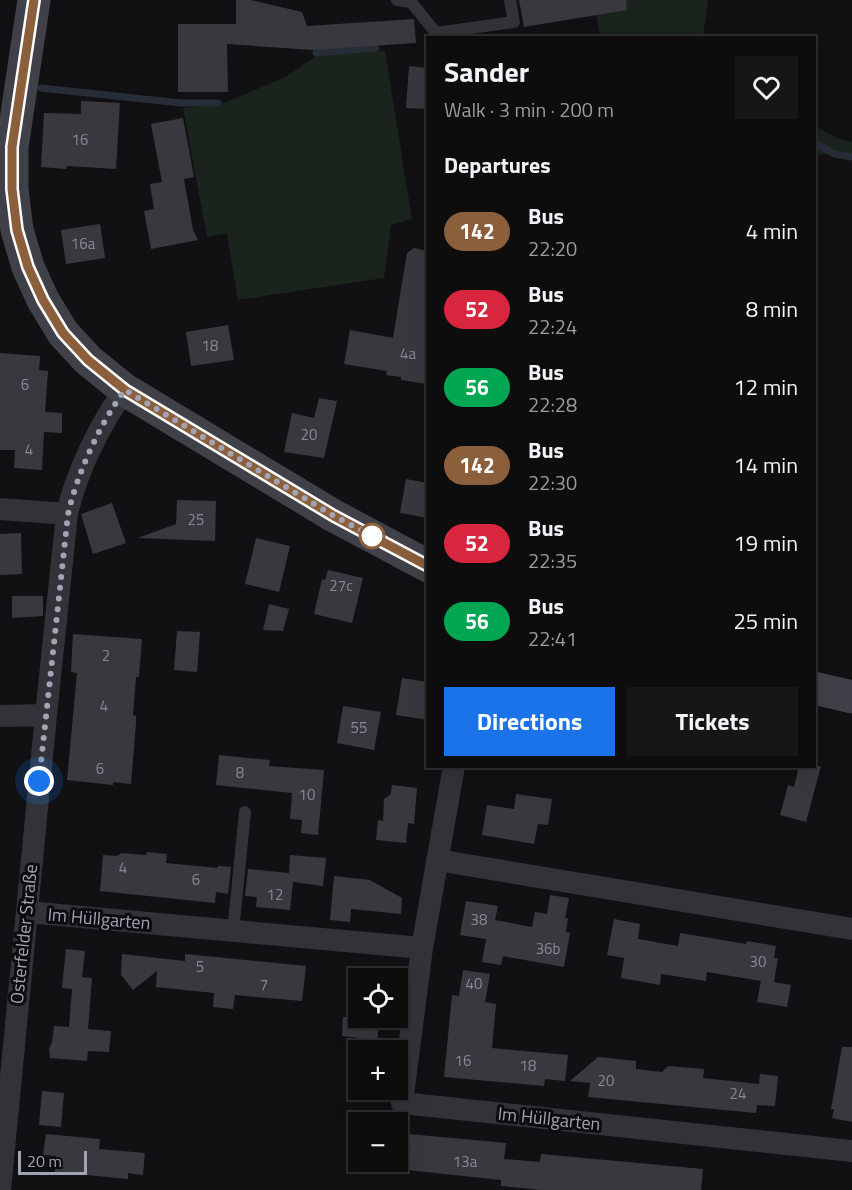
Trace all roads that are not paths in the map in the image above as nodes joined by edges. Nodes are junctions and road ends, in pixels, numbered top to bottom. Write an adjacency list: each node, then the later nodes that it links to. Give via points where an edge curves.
1 (34, 0): 4 (main road, via 12,147 17,230 28,267 63,333)
2 (397, 0): 3 (lane, via 411,2 436,33 514,22)
3 (510, 0)
4 (125, 390): 6 (street, Osterfelder Straße, via 112,406 73,488); 7 (main road, via 334,516)
5 (0, 509): 6 (street)
6 (68, 514): 10 (street, Osterfelder Straße)
7 (426, 565)
8 (816, 688): 9 (main road)
9 (852, 697)
10 (46, 715): 11 (street); 15 (street, Osterfelder Straße)
11 (0, 716)
12 (454, 768): 14 (street, Im Hüllgarten)
13 (245, 812): 17 (lane)
14 (437, 860): 16 (street); 18 (street, Im Hüllgarten)
15 (27, 912): 17 (street, Im Hüllgarten); 19 (street, Osterfelder Straße)
16 (852, 929)
17 (233, 931): 18 (street, Im Hüllgarten)
18 (422, 948): 20 (street, Im Hüllgarten, via 402,1103)
19 (6, 1057): 21 (street, Osterfelder Straße)
20 (852, 1151)
21 (0, 1190)

